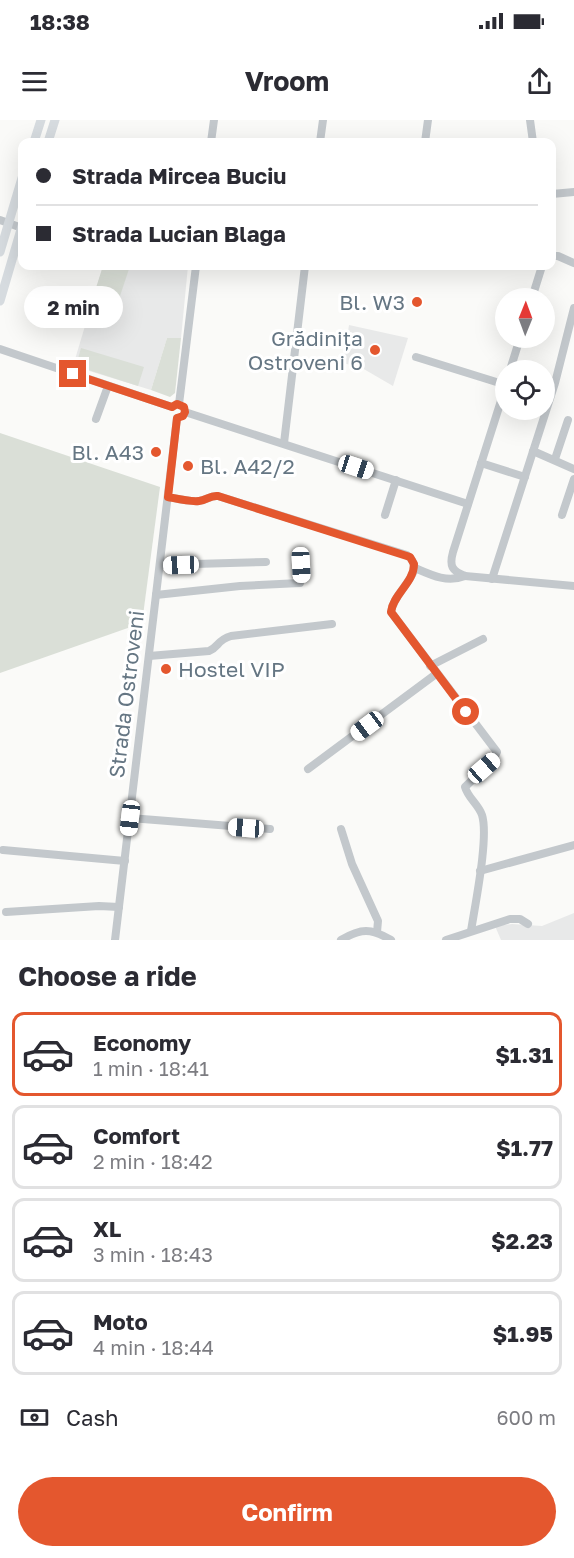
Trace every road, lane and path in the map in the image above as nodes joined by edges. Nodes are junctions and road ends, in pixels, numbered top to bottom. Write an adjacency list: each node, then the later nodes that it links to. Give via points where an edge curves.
1 (41, 120): 7 (main road)
2 (56, 120): 8 (main road)
3 (214, 120): 9 (street)
4 (323, 120): 10 (street)
5 (428, 120): 11 (street)
6 (530, 120): 12 (street)
7 (34, 138)
8 (49, 138)
9 (212, 138)
10 (321, 138)
11 (426, 138)
12 (532, 138)
13 (18, 188): 16 (main road)
14 (574, 192): 15 (street)
15 (556, 194)
16 (4, 221): 18 (main road)
17 (18, 240): 25 (main road)
18 (0, 252)
19 (556, 257): 20 (street)
20 (574, 263)
21 (195, 270): 31 (street)
22 (305, 270): 37 (street)
23 (541, 270): 24 (street)
24 (535, 288)
25 (0, 301)
26 (574, 308): 38 (street)
27 (0, 349): 30 (street)
28 (416, 357): 29 (street)
29 (495, 382)
30 (108, 386): 31 (street); 34 (street)
31 (175, 406): 32 (street, via 184,407); 33 (street, via 171,414)
32 (185, 412): 33 (street); 37 (street)
33 (177, 418): 45 (street, Strada Ostroveni)
34 (96, 419)
35 (495, 419): 40 (street)
36 (568, 420): 39 (street)
37 (284, 443): 44 (street)
38 (533, 451): 39 (street); 42 (street)
39 (555, 459): 41 (street)
40 (481, 463): 42 (street); 46 (street)
41 (574, 469)
42 (525, 477): 54 (street)
43 (574, 479): 48 (street)
44 (396, 480): 46 (street); 47 (street)
45 (168, 497): 50 (street, Strada Ostroveni); 52 (street, via 202,501 215,495 229,499 407,555)
46 (468, 504): 53 (street, via 451,560 455,573)
47 (385, 515)
48 (562, 515)
49 (266, 562): 50 (street)
50 (160, 565): 56 (street, Strada Ostroveni)
51 (301, 565): 56 (street, Strada Ostroveni, via 300,583)
52 (415, 568): 53 (street, via 442,578); 60 (street, via 391,609)
53 (465, 576): 54 (street)
54 (492, 579): 55 (street)
55 (574, 586)
56 (156, 595): 59 (street, Strada Ostroveni)
57 (332, 624): 59 (street, via 231,636 221,639 209,651)
58 (483, 639): 60 (street)
59 (148, 656): 63 (street, Strada Ostroveni)
60 (430, 666): 61 (street)
61 (436, 674): 62 (street); 69 (street, via 497,752 465,787 483,822)
62 (308, 769)
63 (130, 818): 65 (street); 68 (street, Strada Ostroveni)
64 (341, 829): 74 (street, via 378,921)
65 (270, 830)
66 (574, 845): 69 (street)
67 (3, 850): 68 (street)
68 (124, 861): 70 (street, Strada Ostroveni)
69 (480, 871): 73 (street)
70 (119, 907): 71 (street); 75 (street, Strada Ostroveni)
71 (6, 912)
72 (528, 924): 73 (street, via 510,919)
73 (471, 931): 78 (street)
74 (377, 932): 76 (street, via 363,931); 77 (street)
75 (115, 940)
76 (341, 940)
77 (391, 940)
78 (446, 940)

